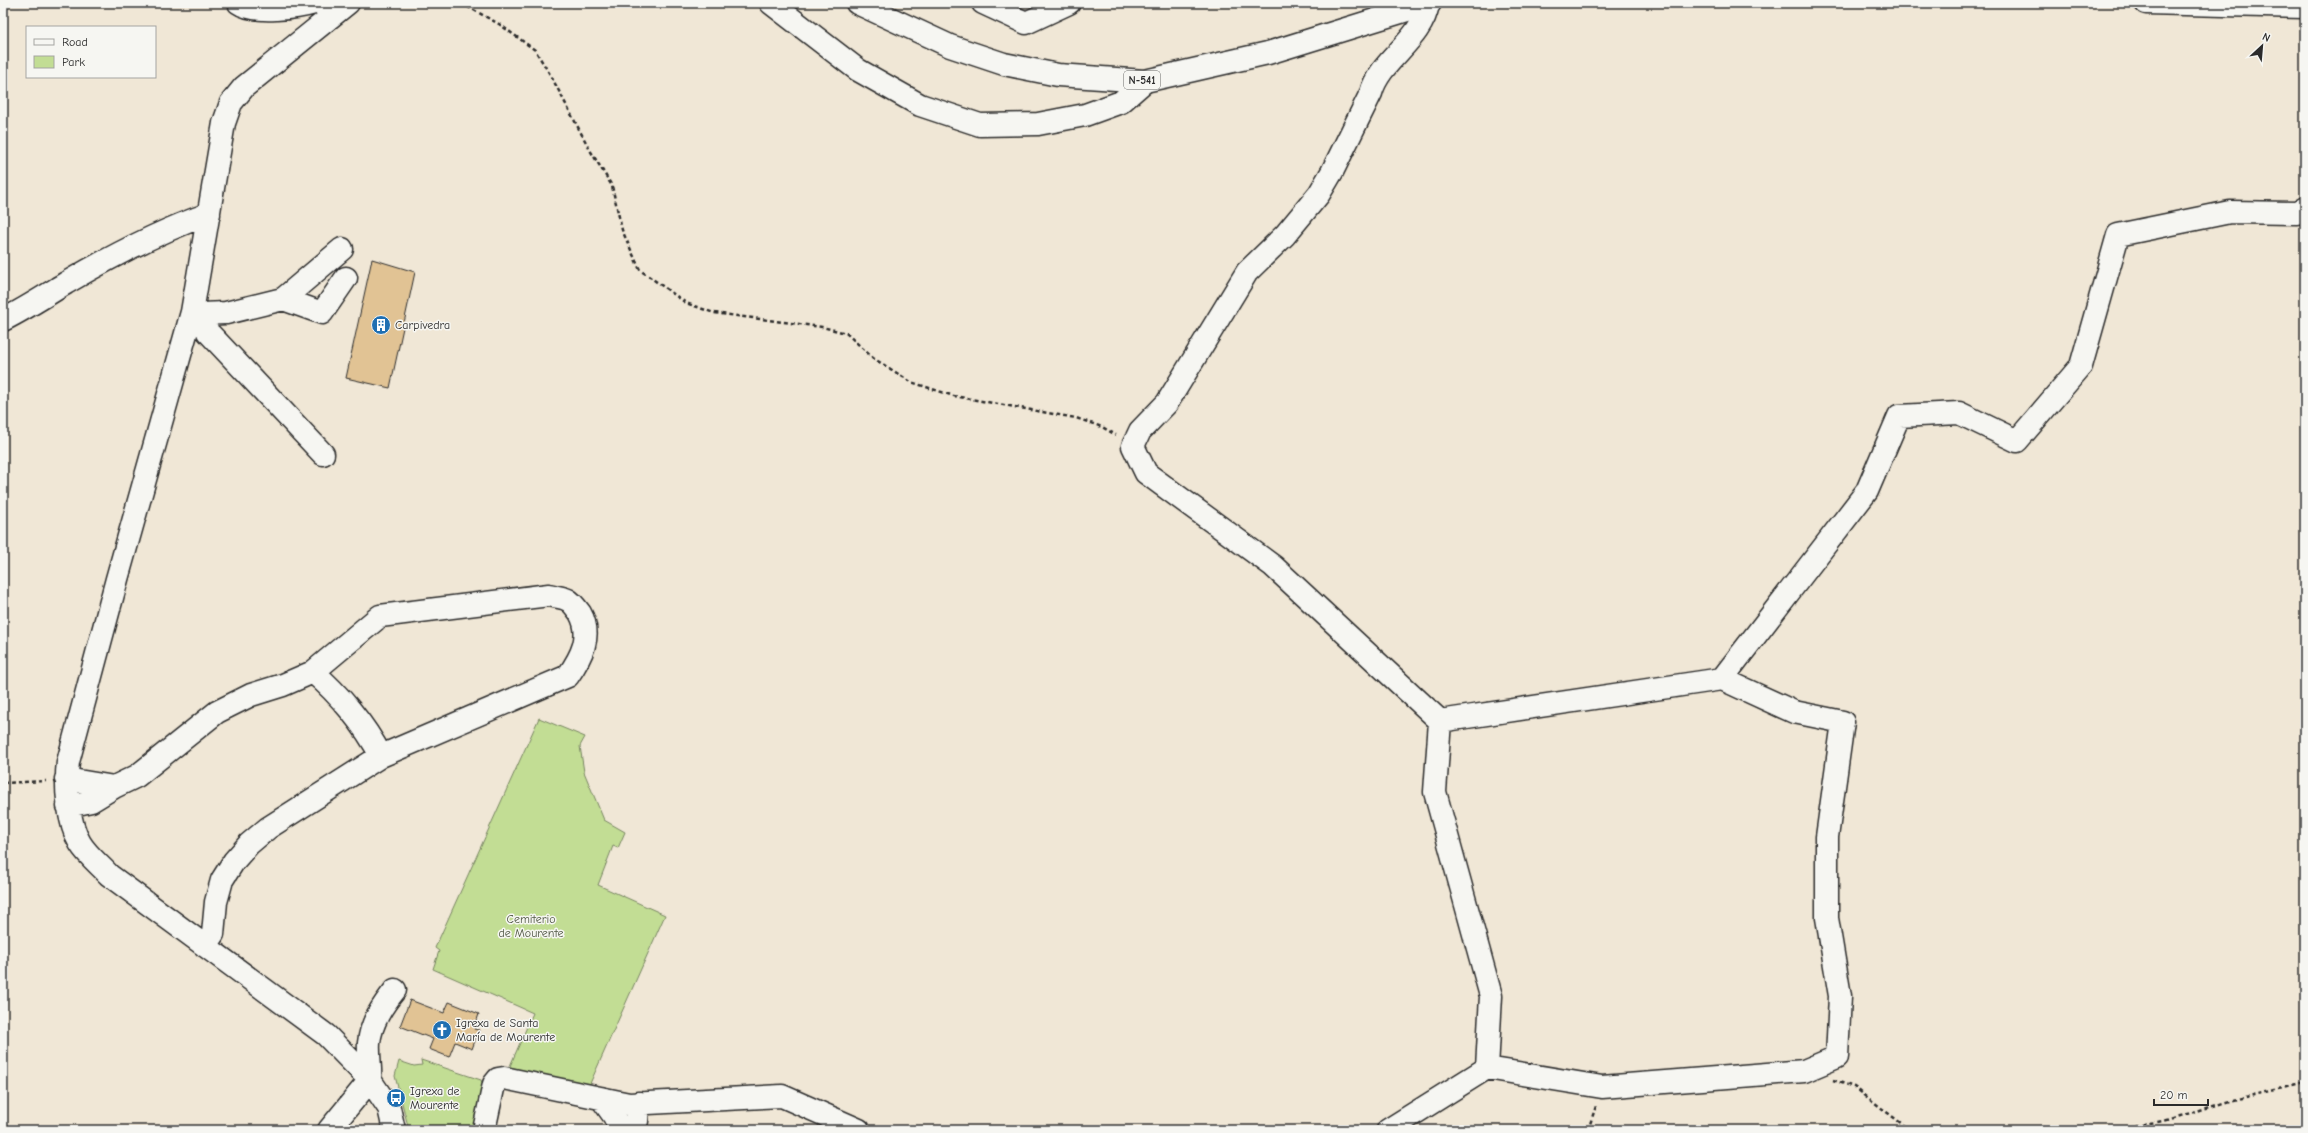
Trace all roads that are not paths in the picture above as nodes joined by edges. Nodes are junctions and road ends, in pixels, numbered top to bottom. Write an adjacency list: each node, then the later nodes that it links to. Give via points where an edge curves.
1 (239, 3): 2 (main road, via 254,9)
2 (315, 3)
3 (348, 3): 13 (main road, via 244,87 231,103 224,123)
4 (771, 3): 11 (main road, via 858,70 920,105 980,125 1038,124 1085,115 1121,102)
5 (857, 3): 11 (main road, N-541, via 950,46 1004,64 1058,75)
6 (983, 3): 7 (main road, via 1026,23)
7 (1069, 3)
8 (1429, 3): 11 (main road, N-541, via 1268,53); 22 (main road, via 1426,15 1418,28 1399,54 1374,80 1371,93 1319,194 1285,235 1247,272 1166,403 1140,431 1133,446 1146,473 1273,566)
9 (2146, 3): 10 (main road)
10 (2305, 7)
11 (1145, 80)
12 (2305, 208): 21 (main road, via 2297,213 2230,212 2118,235 2081,366 2017,441 1959,413 1898,416 1867,491)
13 (209, 214): 17 (main road); 18 (main road, via 178,224 139,243)
14 (342, 249): 16 (main road)
15 (346, 278): 16 (main road, via 322,313)
16 (283, 299): 17 (main road, via 226,313)
17 (196, 313): 19 (main road, via 208,332); 24 (main road, via 117,579 68,762)
18 (3, 320)
19 (323, 454)
20 (313, 672): 23 (main road, via 330,686 374,742); 23 (main road, via 380,616 549,595 568,600 577,609 585,622 586,640 580,659 568,676); 25 (main road, via 217,712 154,764)
21 (1722, 679): 22 (main road); 29 (main road, via 1794,712 1843,722 1828,837 1827,918 1840,996 1837,1057 1804,1071 1602,1087)
22 (1440, 721): 29 (main road, via 1435,792 1491,996)
23 (380, 756): 27 (main road, via 268,828 249,844 222,880 216,902 213,934)
24 (66, 779): 25 (main road); 26 (main road)
25 (114, 787): 26 (main road, via 91,801)
26 (68, 806): 27 (main road, via 80,843 109,875)
27 (205, 946): 30 (main road, via 326,1035)
28 (395, 990): 30 (main road, via 382,1007 374,1024 369,1043)
29 (1487, 1068): 39 (main road)
30 (370, 1080): 33 (main road); 34 (main road, via 389,1108)
31 (601, 1098): 32 (main road, via 628,1104); 35 (main road, via 504,1078 498,1079 494,1084); 36 (main road)
32 (638, 1103): 37 (main road, via 637,1121); 38 (main road, via 782,1096)
33 (329, 1130)
34 (394, 1130)
35 (484, 1130)
36 (621, 1130)
37 (633, 1130)
38 (859, 1130)
39 (1388, 1130)

